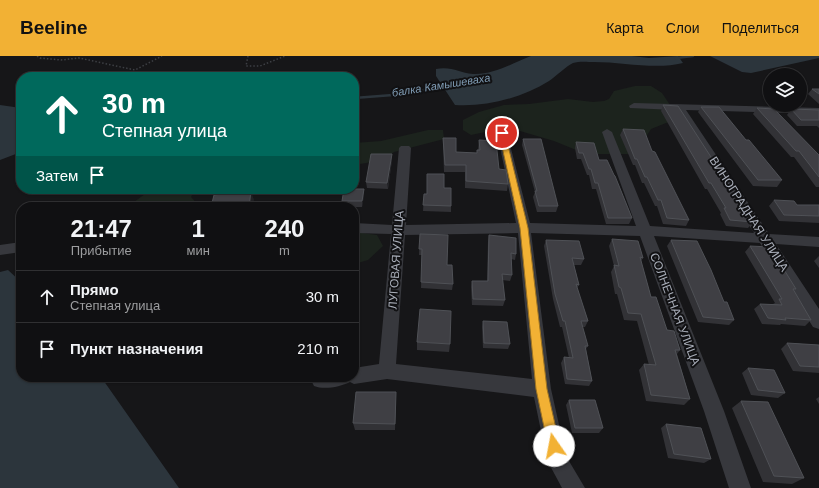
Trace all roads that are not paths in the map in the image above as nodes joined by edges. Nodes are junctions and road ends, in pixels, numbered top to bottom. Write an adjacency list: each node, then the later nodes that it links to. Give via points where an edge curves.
1 (634, 106): 2 (street)
2 (679, 107): 3 (street); 15 (street, ВИНОГРАДНАЯ УЛИЦА)
3 (763, 110)
4 (807, 111): 5 (street)
5 (819, 111)
6 (776, 112): 7 (street)
7 (784, 120)
8 (607, 132): 14 (street, СОЛНЕЧНАЯ УЛИЦА)
9 (502, 133): 12 (street)
10 (405, 148): 13 (street, ЛУГОВАЯ УЛИЦА)
11 (359, 228): 13 (street)
12 (524, 228): 13 (street); 14 (street); 22 (street)
13 (398, 230): 20 (street, ЛУГОВАЯ УЛИЦА)
14 (646, 231): 15 (street); 24 (street, СОЛНЕЧНАЯ УЛИЦА, via 714,411)
15 (766, 240): 16 (street); 19 (street, ВИНОГРАДНАЯ УЛИЦА)
16 (819, 242)
17 (16, 248): 18 (street)
18 (0, 250)
19 (819, 322)
20 (387, 371): 21 (street); 22 (street)
21 (359, 375)
22 (542, 389): 23 (street, via 557,460)
23 (574, 488)
24 (740, 488)

